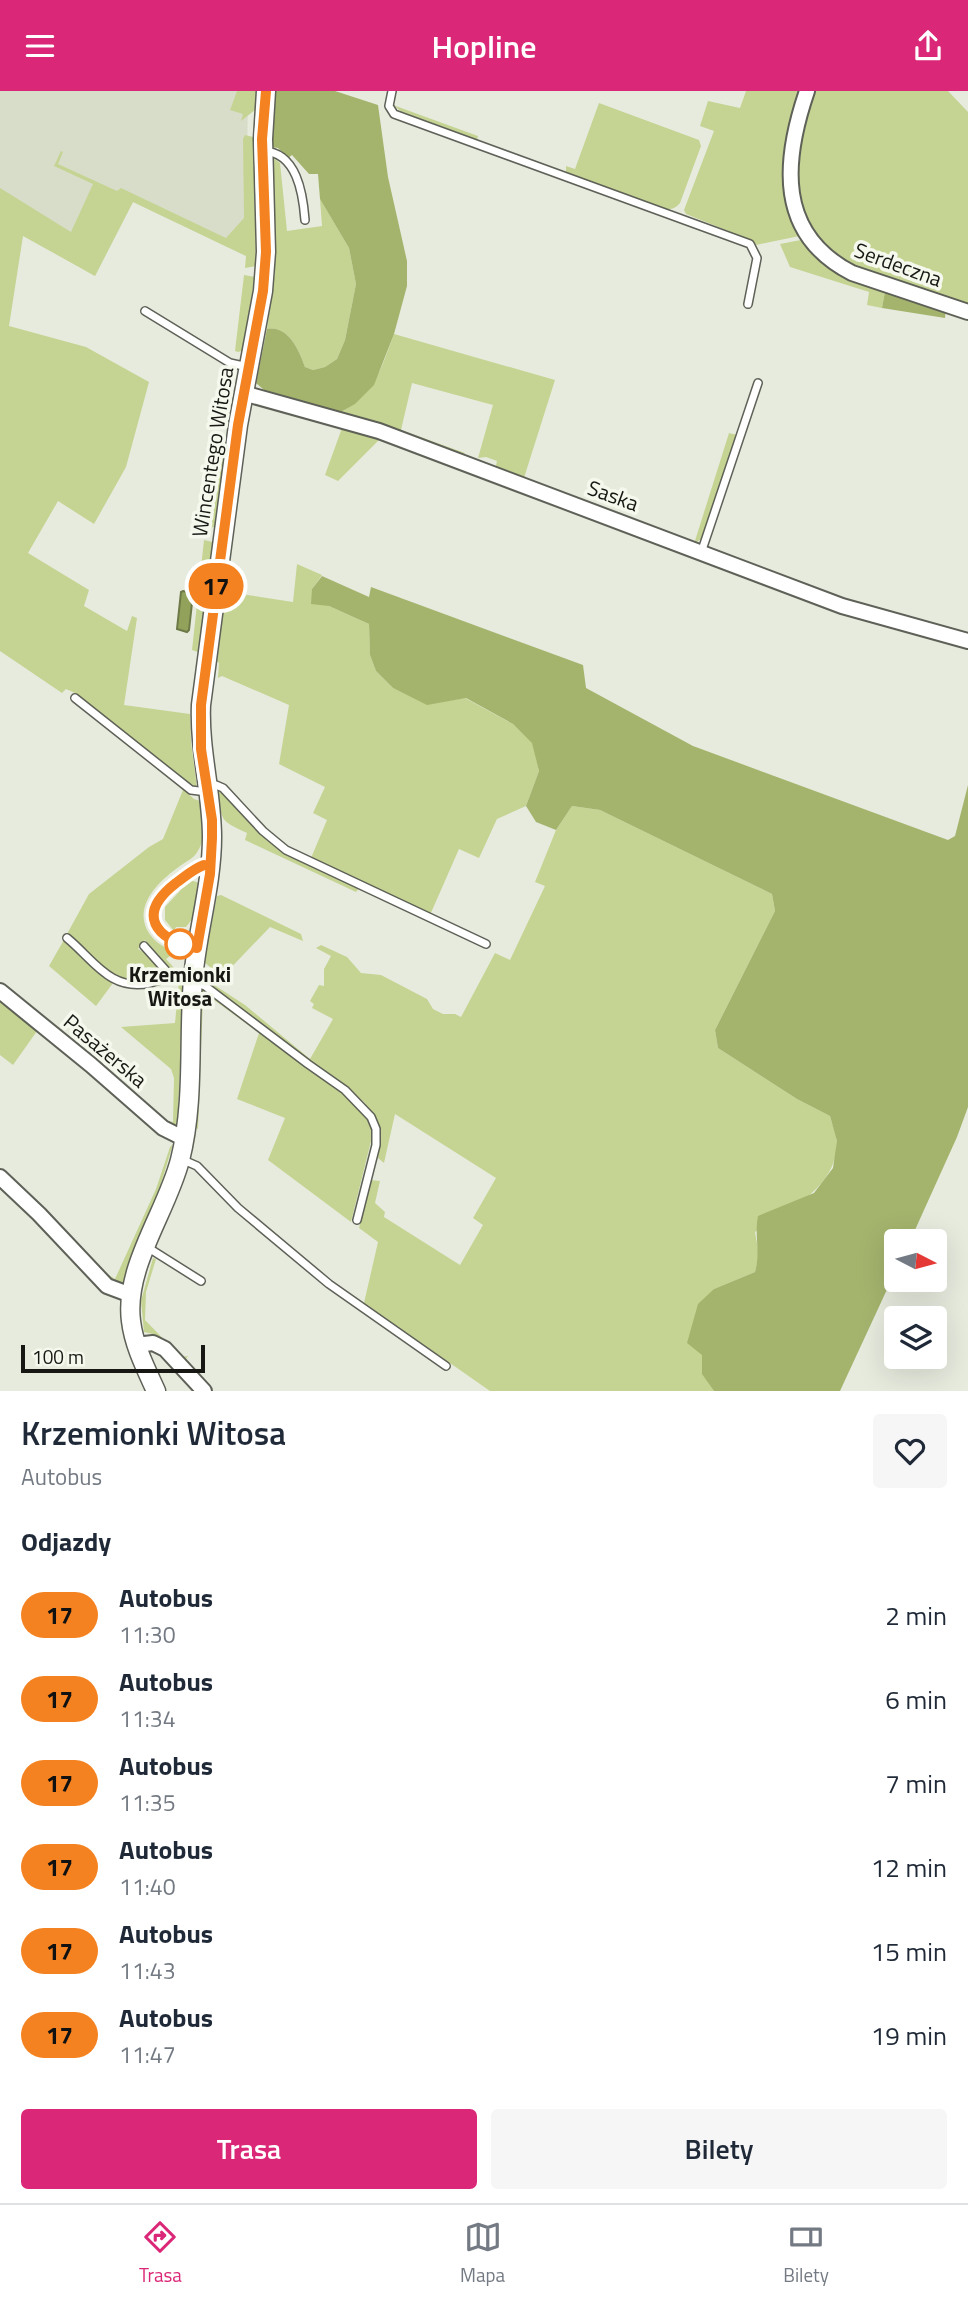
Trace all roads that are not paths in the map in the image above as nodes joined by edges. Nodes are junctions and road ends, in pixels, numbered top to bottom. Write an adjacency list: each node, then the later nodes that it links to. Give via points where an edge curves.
1 (266, 91): 4 (street, Wincentego Witosa)
2 (392, 91): 6 (lane, via 389,106 394,114 750,244 757,258)
3 (807, 91): 8 (street, Serdeczna, via 790,167 795,208 807,236 818,251 852,273)
4 (262, 152): 5 (lane, via 276,153 292,169 301,190); 9 (street, Wincentego Witosa, via 265,272)
5 (305, 220)
6 (748, 304)
7 (145, 311): 9 (lane, via 230,363)
8 (968, 312)
9 (248, 367): 11 (street, Wincentego Witosa)
10 (758, 383): 12 (lane)
11 (243, 393): 12 (street, Saska, via 405,440); 15 (street, Wincentego Witosa, via 201,705 201,749)
12 (701, 553): 13 (street, Saska, via 842,606)
13 (968, 641)
14 (75, 698): 15 (lane, via 191,790)
15 (208, 789): 16 (street, Wincentego Witosa); 18 (lane, via 223,788 286,850)
16 (211, 865): 20 (street, Wincentego Witosa); 20 (lane, via 195,868 166,891 155,909 163,935)
17 (67, 938): 21 (lane, via 117,981 139,985)
18 (486, 944)
19 (144, 946): 21 (lane)
20 (197, 948): 22 (street, Wincentego Witosa)
21 (170, 975): 22 (lane)
22 (193, 978): 24 (street, Wincentego Witosa); 27 (lane, via 345,1090 371,1117 376,1145)
23 (0, 991): 24 (street, Pasażerska, via 163,1128)
24 (185, 1139): 25 (street, Wincentego Witosa)
25 (180, 1159): 28 (street, Wincentego Witosa); 32 (lane, via 197,1167 329,1284)
26 (0, 1177): 30 (street, via 107,1286)
27 (357, 1220)
28 (147, 1247): 29 (lane); 30 (street, Wincentego Witosa)
29 (201, 1280)
30 (131, 1295): 31 (street, Wincentego Witosa)
31 (136, 1345): 33 (street, Wincentego Witosa); 34 (street, via 153,1343 165,1349)
32 (446, 1366)
33 (156, 1391)
34 (204, 1391)

